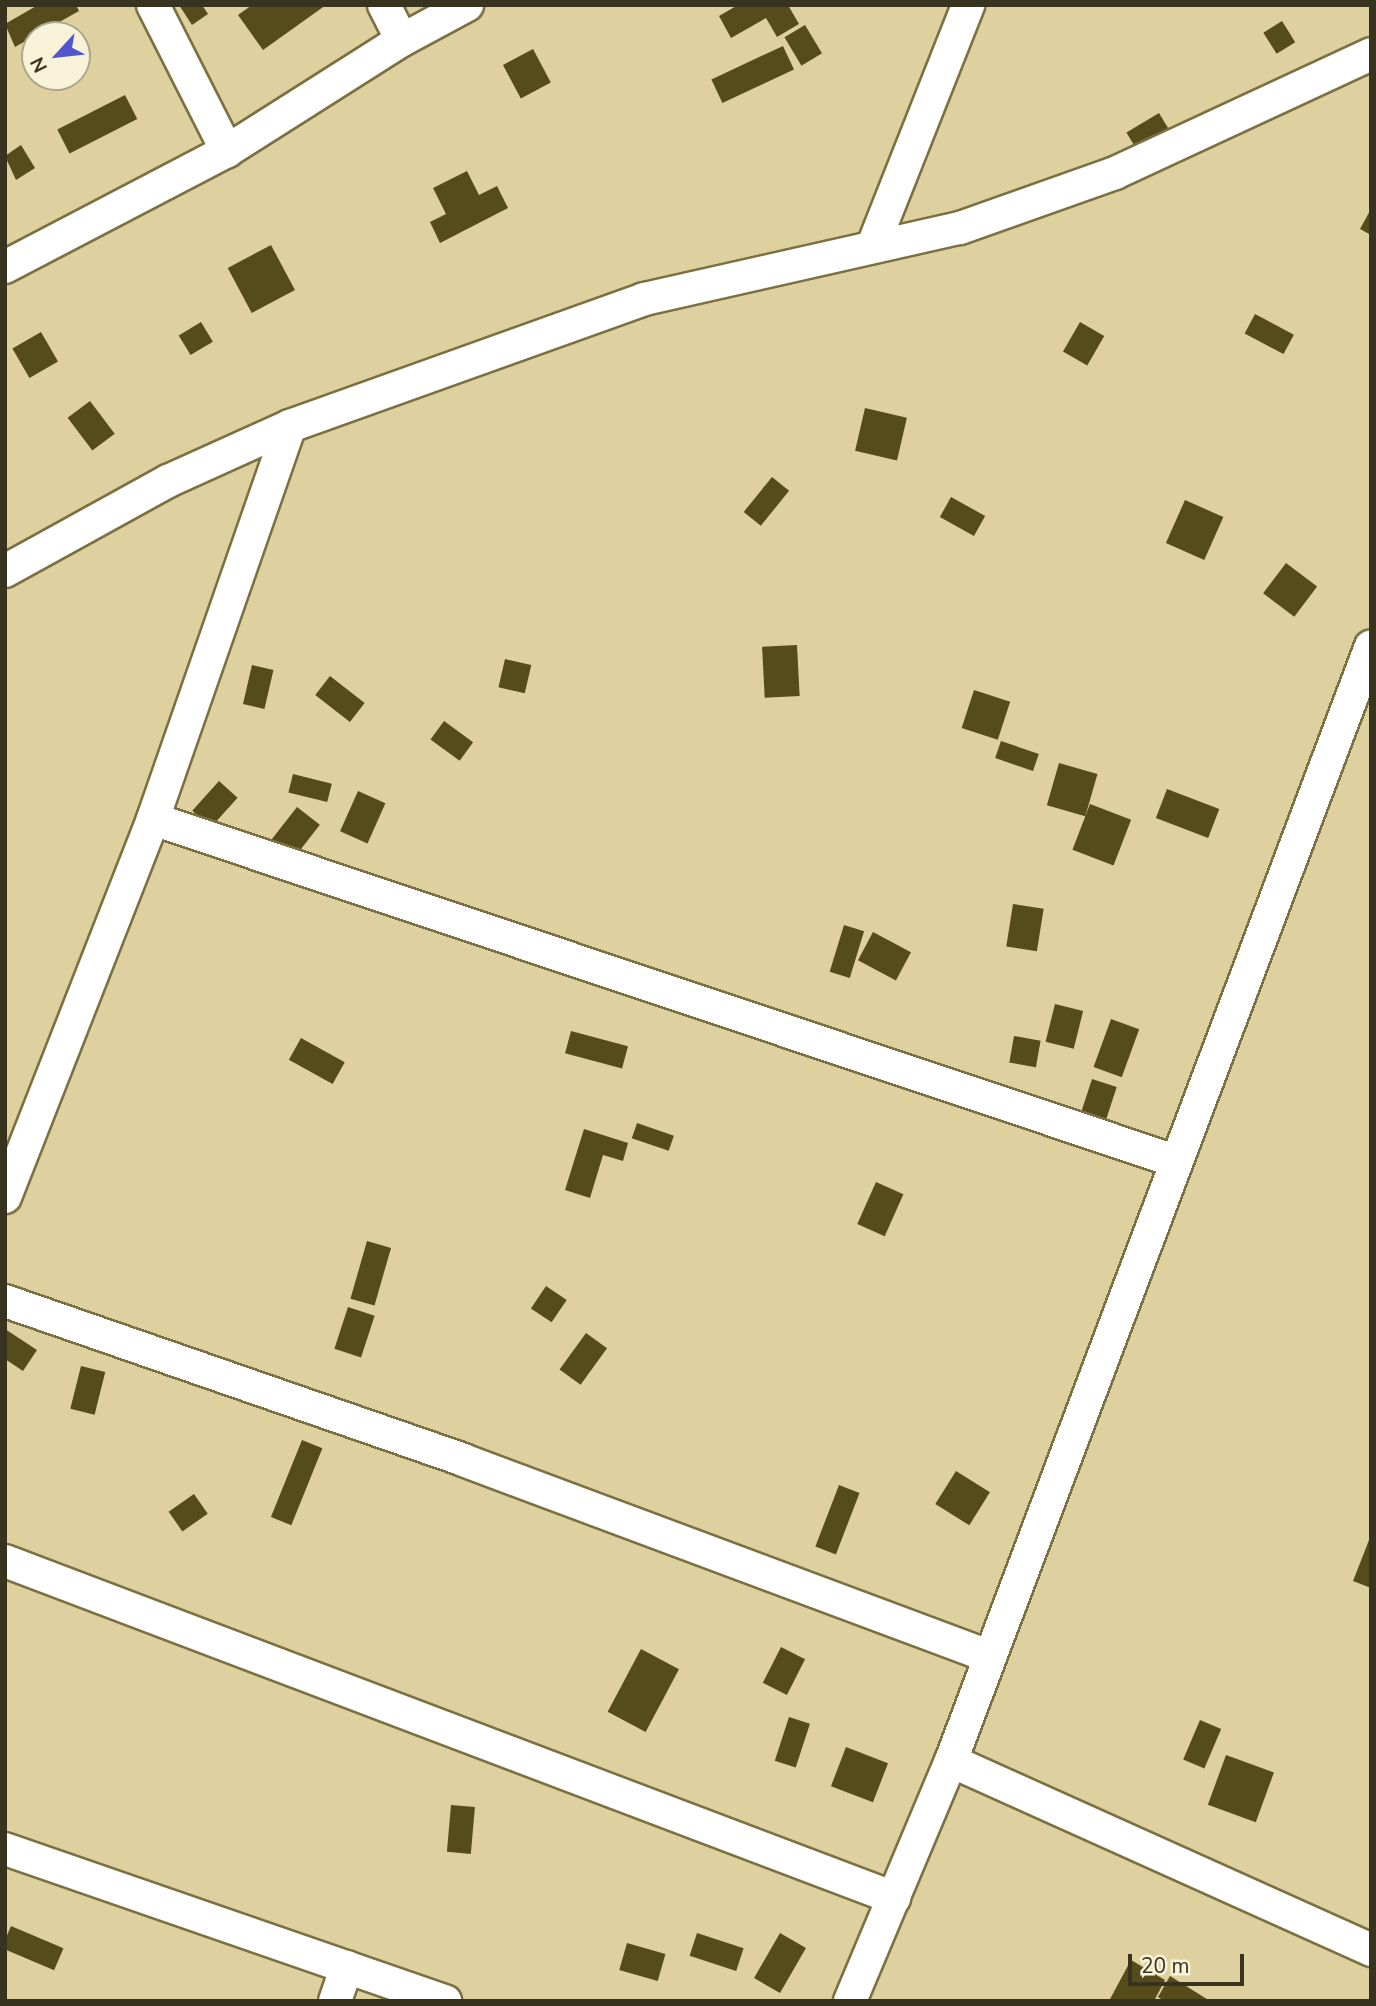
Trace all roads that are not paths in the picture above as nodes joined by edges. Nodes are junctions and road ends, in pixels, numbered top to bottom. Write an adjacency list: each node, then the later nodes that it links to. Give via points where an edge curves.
1 (153, 5): 7 (street)
2 (384, 5): 5 (street)
3 (467, 5): 5 (street)
4 (968, 5): 8 (street)
5 (402, 40): 7 (street)
6 (1371, 54): 8 (street, via 1115,173 960,228)
7 (227, 151): 9 (street)
8 (874, 243): 10 (street, via 644,299)
9 (5, 267)
10 (289, 426): 11 (street, via 168,481); 13 (street)
11 (5, 571)
12 (1371, 646): 14 (street)
13 (153, 818): 14 (street); 15 (street)
14 (1175, 1161): 18 (street)
15 (5, 1197)
16 (5, 1301): 18 (street, via 463,1460)
17 (5, 1562): 21 (street)
18 (988, 1656): 19 (street)
19 (951, 1761): 21 (street); 22 (street)
20 (5, 1849): 23 (street)
21 (894, 1898): 26 (street)
22 (1371, 1950)
23 (347, 1967): 24 (street); 25 (street)
24 (335, 2001)
25 (445, 2001)
26 (850, 2001)

